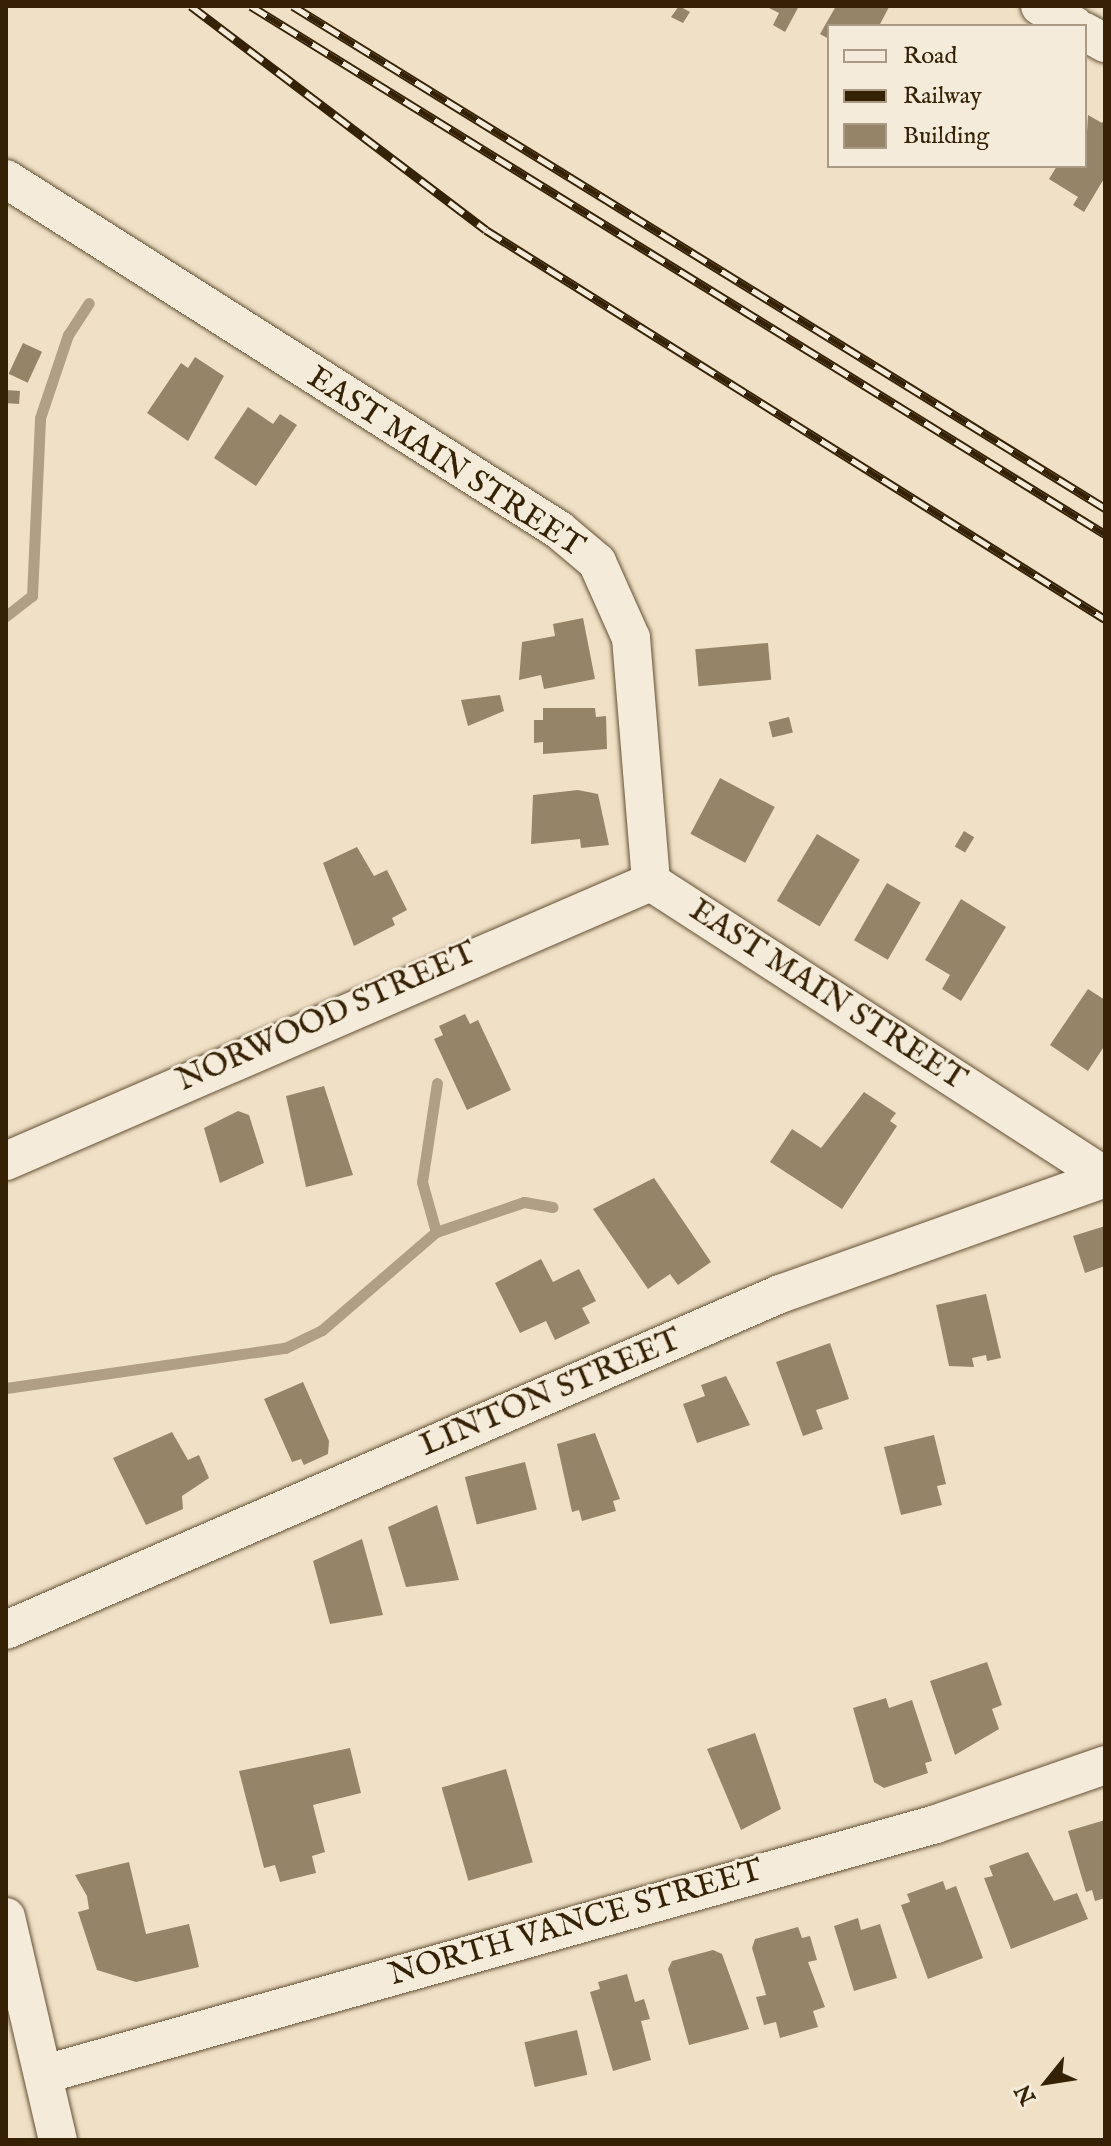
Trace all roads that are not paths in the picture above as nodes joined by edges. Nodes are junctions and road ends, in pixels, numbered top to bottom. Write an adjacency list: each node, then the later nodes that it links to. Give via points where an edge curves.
1 (1040, 6): 2 (street)
2 (1072, 24)
3 (1087, 33): 4 (street)
4 (1105, 43)
5 (6, 179): 6 (street, EAST MAIN STREET, via 559,530 597,562 631,638)
6 (651, 882): 7 (street, NORWOOD STREET); 8 (street, EAST MAIN STREET)
7 (6, 1161)
8 (1105, 1177): 9 (street, LINTON STREET, via 780,1294)
9 (6, 1630)
10 (1105, 1765): 12 (street, NORTH VANCE STREET, via 936,1824)
11 (7, 1927): 12 (street)
12 (45, 2074): 13 (street)
13 (58, 2140)

